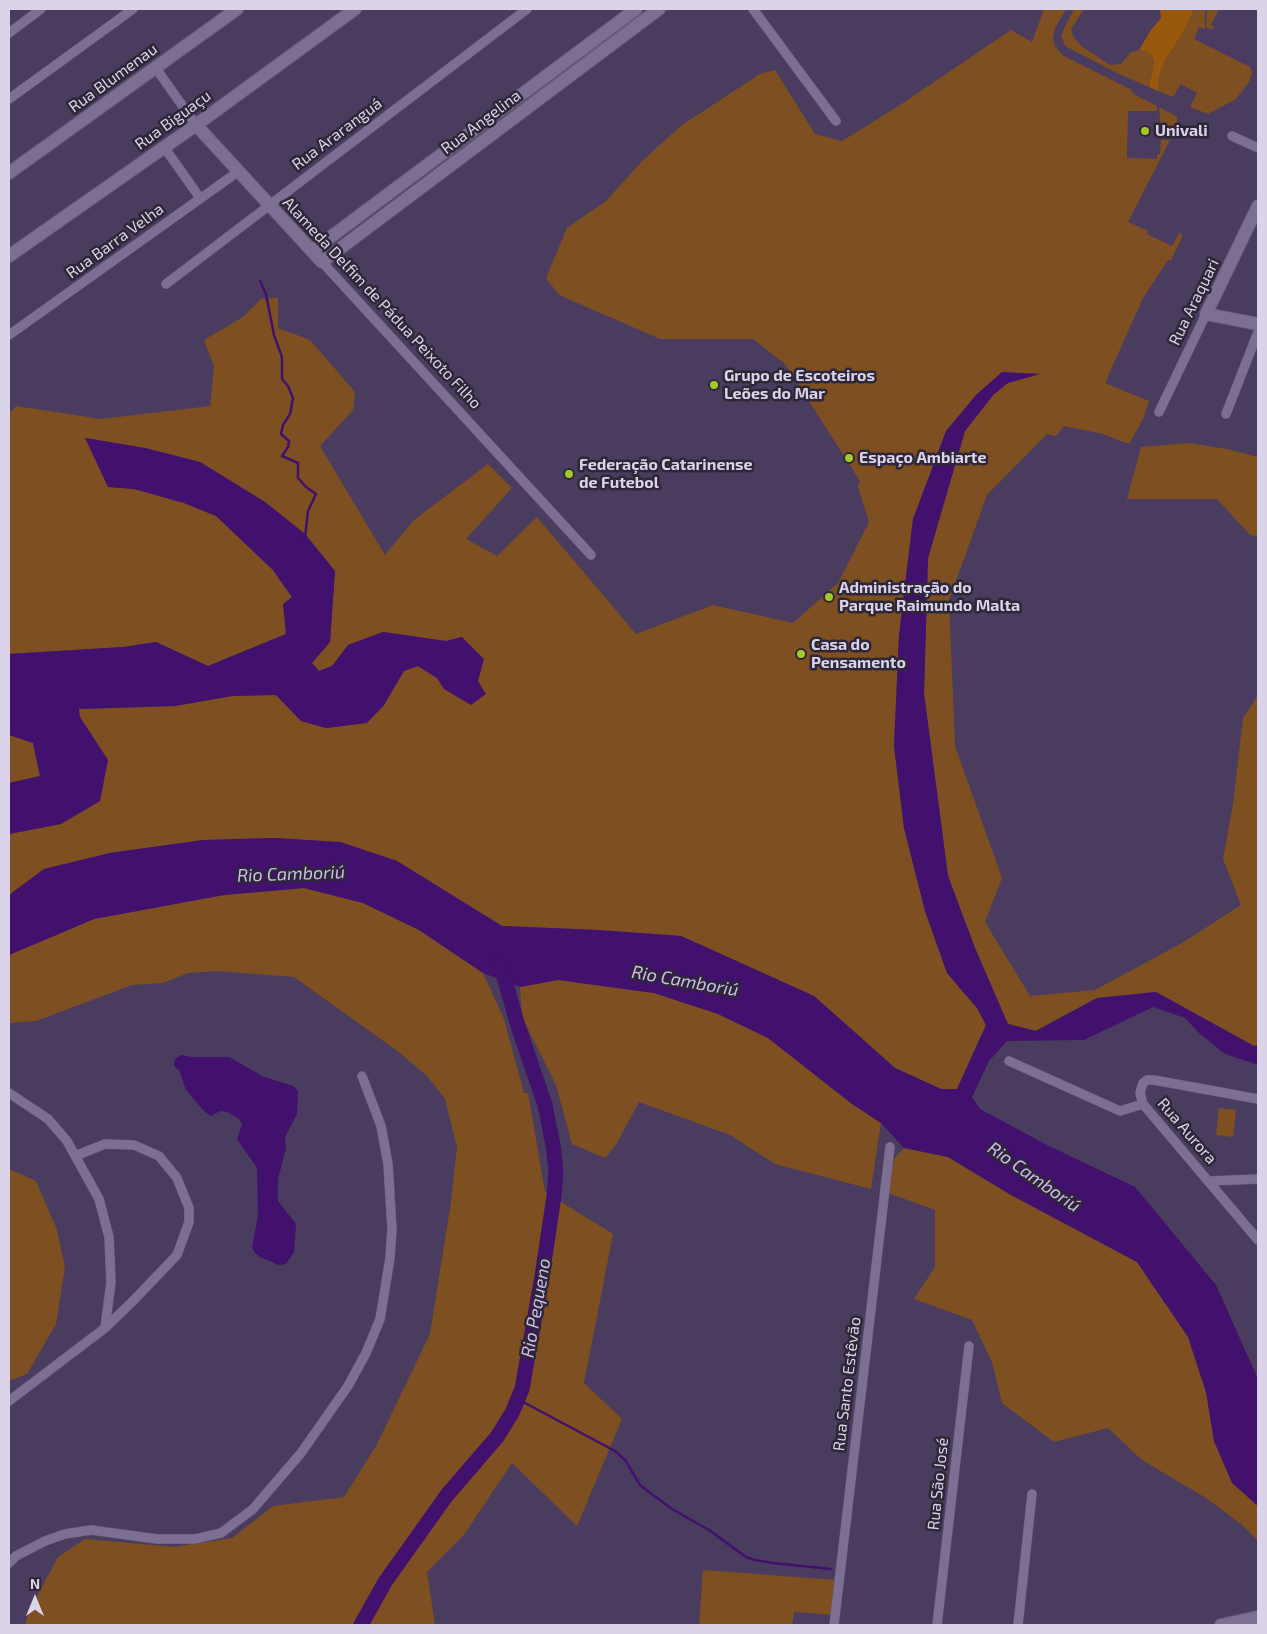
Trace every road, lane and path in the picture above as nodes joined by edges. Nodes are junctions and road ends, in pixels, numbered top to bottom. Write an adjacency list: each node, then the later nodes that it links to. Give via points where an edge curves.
1 (41, 9): 10 (street)
2 (134, 9): 13 (street)
3 (237, 9): 12 (street, Rua Blumenau)
4 (355, 9): 15 (street, Rua Biguaçu)
5 (527, 9): 22 (street, Rua Araranguá)
6 (636, 9): 9 (street, Rua Angelina)
7 (659, 9): 11 (street, Rua Angelina)
8 (753, 9): 14 (street)
9 (608, 30): 11 (street); 24 (street, Rua Angelina)
10 (9, 33)
11 (616, 41): 26 (street, Rua Angelina)
12 (156, 67): 15 (street, Alameda Delfim de Pádua Peixoto Filho); 20 (street, Rua Blumenau)
13 (9, 99)
14 (836, 120)
15 (196, 124): 17 (street, Rua Biguaçu); 19 (street, Alameda Delfim de Pádua Peixoto Filho)
16 (1232, 136): 18 (street)
17 (164, 147): 21 (street); 25 (street, Rua Biguaçu)
18 (1258, 148)
19 (238, 171): 21 (street, Rua Barra Velha); 22 (street, Alameda Delfim de Pádua Peixoto Filho)
20 (9, 173)
21 (200, 198): 31 (street, Rua Barra Velha)
22 (270, 205): 24 (street, Alameda Delfim de Pádua Peixoto Filho); 27 (street, Rua Araranguá)
23 (1258, 206): 28 (street, Rua Araquari)
24 (312, 251): 26 (street, Alameda Delfim de Pádua Peixoto Filho)
25 (9, 256)
26 (322, 262): 34 (street, Alameda Delfim de Pádua Peixoto Filho)
27 (166, 284)
28 (1206, 314): 29 (street); 32 (street, Rua Araquari)
29 (1258, 324)
30 (1258, 332): 33 (street)
31 (9, 335)
32 (1159, 412)
33 (1226, 414)
34 (591, 556)
35 (1009, 1061): 39 (street, via 1120,1111)
36 (362, 1076): 49 (street, via 381,1126 388,1164 392,1229 380,1319 348,1386 301,1453 253,1510 221,1533 195,1539 157,1539 91,1530 65,1534)
37 (9, 1093): 41 (street, via 48,1119)
38 (1258, 1099): 39 (street, Rua Aurora, via 1148,1080 1140,1088)
39 (1143, 1104): 43 (street, Rua Aurora)
40 (890, 1147): 51 (street, Rua Santo Estêvão)
41 (75, 1156): 45 (street, via 99,1199 109,1237 111,1282); 45 (street, via 105,1144 134,1146 159,1156 178,1178 189,1208 189,1222 178,1255)
42 (1258, 1179): 43 (street)
43 (1210, 1181): 44 (street, Rua Aurora)
44 (1258, 1240)
45 (105, 1328): 47 (street)
46 (969, 1346): 52 (street, Rua São José)
47 (9, 1402)
48 (1032, 1494): 53 (street)
49 (9, 1562)
50 (1258, 1618): 54 (street)
51 (834, 1625)
52 (938, 1625)
53 (1018, 1625)
54 (1221, 1625)

